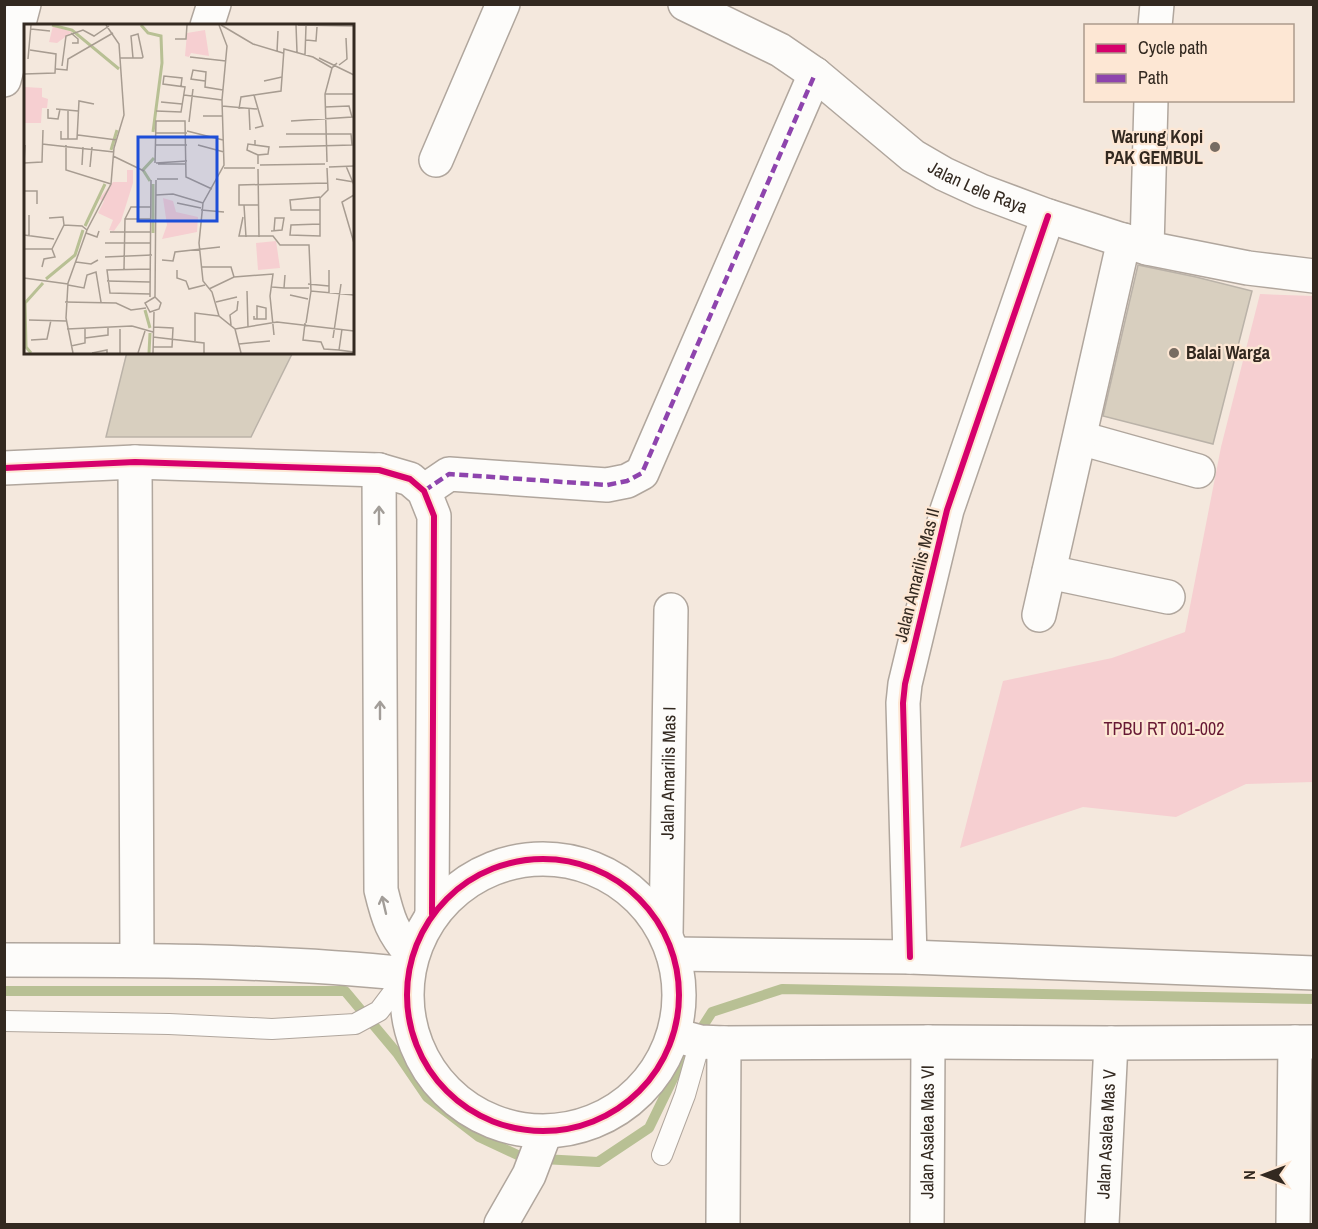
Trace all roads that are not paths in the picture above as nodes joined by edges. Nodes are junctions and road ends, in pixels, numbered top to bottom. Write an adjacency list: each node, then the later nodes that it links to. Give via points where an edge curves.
1 (24, 4): 9 (street)
2 (213, 4): 6 (street)
3 (503, 4): 11 (street)
4 (685, 4): 8 (street, Jalan Lele Raya, via 780,50)
5 (1157, 4): 7 (street)
6 (208, 24)
7 (1155, 24)
8 (815, 74): 12 (street, Jalan Lele Raya, via 913,156 981,191); 20 (street, via 642,473 607,485 449,474)
9 (4, 80)
10 (1152, 102): 13 (street)
11 (436, 160)
12 (1048, 216): 13 (street, Jalan Lele Raya); 27 (street, Jalan Amarilis Mas II, via 947,510 905,684)
13 (1136, 244): 14 (street, Jalan Lele Raya, via 1248,268); 15 (street)
14 (1314, 276)
15 (1080, 438): 19 (street); 21 (street)
16 (135, 462): 17 (street); 18 (street); 29 (street)
17 (4, 468)
18 (378, 470): 20 (street, via 410,479); 30 (street, one-way to 18, via 387,916 381,890)
19 (1198, 471)
20 (424, 491): 25 (street, via 434,516)
21 (1049, 572): 22 (street); 24 (street)
22 (1168, 597)
23 (671, 610): 26 (street, Jalan Amarilis Mas I)
24 (1039, 615)
25 (432, 914): 26 (street, via 456,888 486,870 520,860 555,859 589,866 621,883 646,906); 30 (street)
26 (669, 945): 27 (street); 33 (street, via 678,981 678,1008)
27 (910, 957): 31 (street)
28 (4, 960): 29 (street)
29 (137, 960): 30 (street, via 345,968)
30 (410, 964): 32 (lane, via 379,1011 355,1024 272,1029); 37 (street, via 406,998 411,1030 423,1061 444,1091 474,1114 509,1129)
31 (1314, 973)
32 (4, 1021)
33 (699, 1040): 34 (street); 37 (street, via 659,1066 638,1093 611,1114 580,1128); 38 (lane, via 685,1095); 39 (street)
34 (928, 1042): 36 (street); 41 (street, Jalan Asalea Mas VI)
35 (1304, 1042): 36 (street); 43 (street)
36 (1111, 1043): 42 (street, Jalan Asalea Mas V)
37 (545, 1133): 40 (street, via 529,1175)
38 (662, 1155)
39 (723, 1223)
40 (501, 1224)
41 (927, 1224)
42 (1102, 1224)
43 (1293, 1224)

